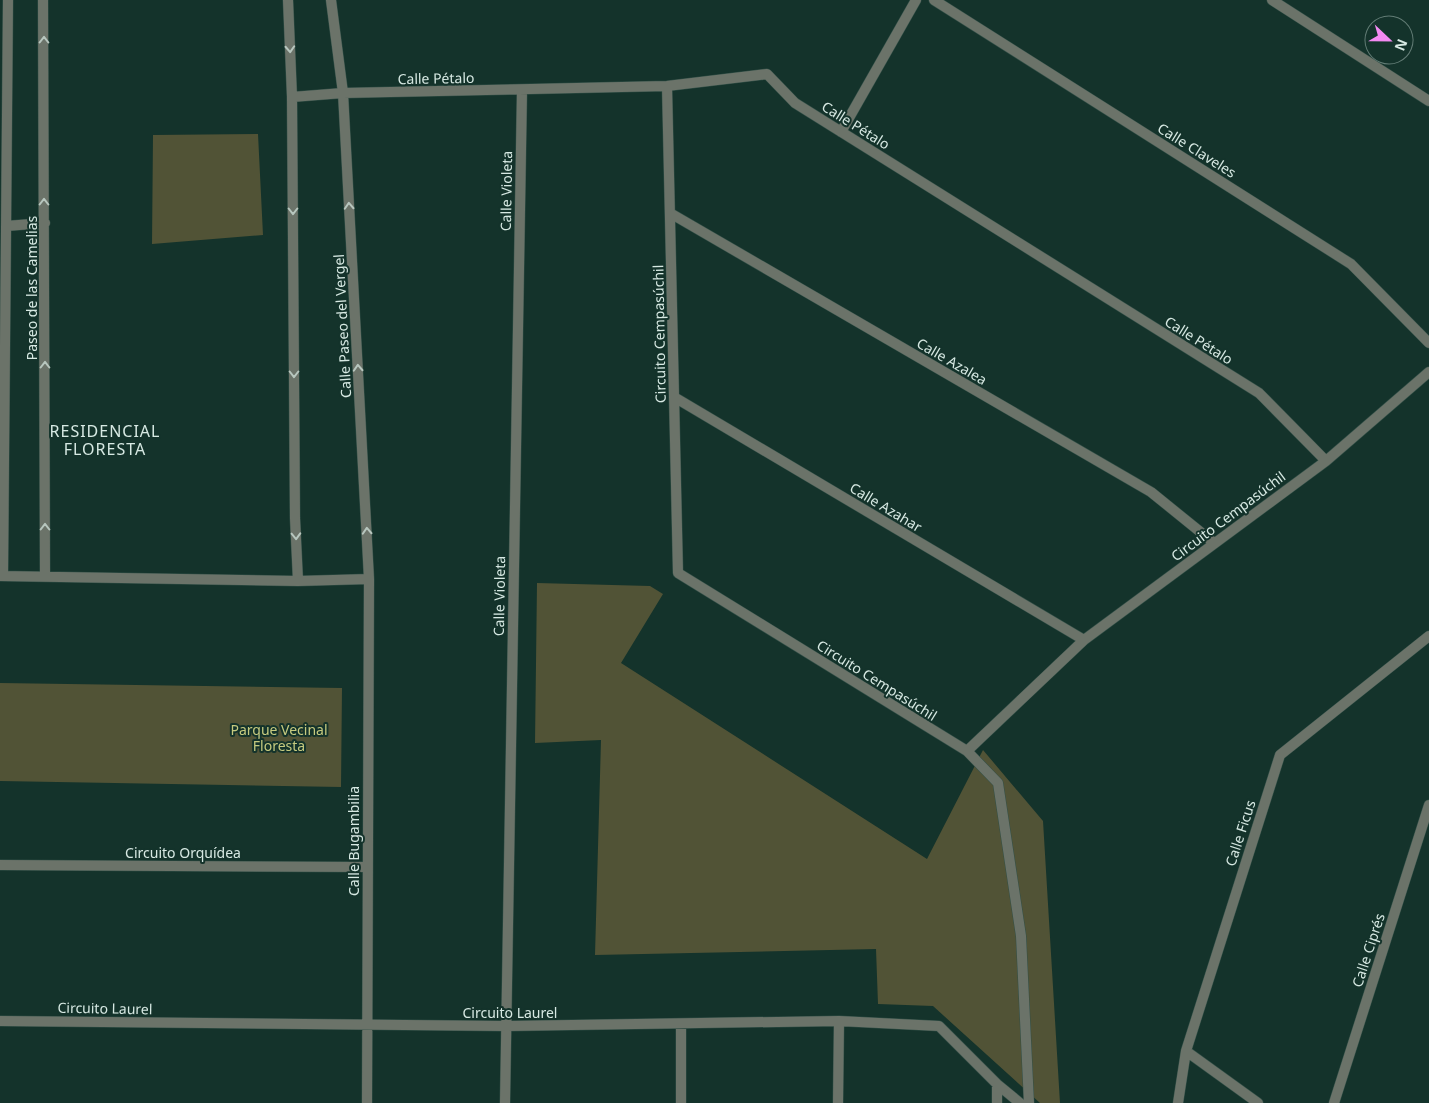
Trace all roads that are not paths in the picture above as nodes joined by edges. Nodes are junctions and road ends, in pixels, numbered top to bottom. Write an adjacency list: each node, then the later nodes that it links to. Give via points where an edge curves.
1 (8, 0): 16 (street)
2 (44, 0): 15 (street, Paseo de las Camelias, one-way to 2)
3 (288, 0): 11 (street, one-way to 11)
4 (331, 0): 10 (street, Calle Paseo del Vergel)
5 (916, 0): 13 (street)
6 (934, 0): 17 (street, Calle Claveles, via 1351,264)
7 (1272, 0): 12 (street)
8 (667, 86): 9 (street, Calle Pétalo); 13 (street, Calle Pétalo, via 767,74 794,103); 14 (street, Circuito Cempasúchil)
9 (522, 90): 10 (street, Calle Pétalo); 36 (street, Calle Violeta)
10 (343, 94): 11 (street, Calle Pétalo); 24 (street, Calle Paseo del Vergel, one-way to 10)
11 (292, 97): 25 (street, one-way to 25)
12 (1429, 101)
13 (841, 132): 20 (street, Calle Pétalo, via 1259,393)
14 (670, 212): 19 (street, Circuito Cempasúchil); 21 (street, Calle Azalea, via 1151,492)
15 (44, 223): 16 (street); 23 (street, Paseo de las Camelias, one-way to 15)
16 (6, 226): 22 (street)
17 (1429, 343)
18 (1429, 372): 20 (street, Circuito Cempasúchil)
19 (674, 397): 27 (street, Calle Azahar); 28 (street, Circuito Cempasúchil, via 678,573)
20 (1326, 460): 21 (street, Circuito Cempasúchil)
21 (1214, 543): 27 (street, Circuito Cempasúchil)
22 (2, 576): 23 (street)
23 (46, 576): 25 (street)
24 (369, 579): 25 (street); 31 (street, Calle Bugambilia)
25 (298, 581)
26 (1429, 636): 37 (street, Calle Ficus, via 1280,755)
27 (1084, 640): 28 (street, Circuito Cempasúchil)
28 (966, 751): 45 (street, via 998,783 1021,936)
29 (1429, 806): 48 (street, Calle Ciprés)
30 (0, 865): 31 (street, Circuito Orquídea)
31 (366, 867): 34 (street, Calle Bugambilia)
32 (0, 1020): 34 (street, Circuito Laurel)
33 (838, 1022): 35 (street, Circuito Laurel); 38 (street, Circuito Laurel, via 939,1026); 42 (street)
34 (367, 1025): 36 (street, Circuito Laurel); 39 (street, Calle Bugambilia)
35 (682, 1025): 36 (street, Circuito Laurel); 41 (street)
36 (504, 1026): 40 (street, Calle Violeta)
37 (1186, 1051): 46 (street, Calle Ficus); 47 (street)
38 (997, 1084): 43 (street); 44 (street, Circuito Laurel)
39 (367, 1103)
40 (505, 1103)
41 (681, 1103)
42 (838, 1103)
43 (997, 1103)
44 (1020, 1103)
45 (1029, 1103)
46 (1178, 1103)
47 (1258, 1103)
48 (1334, 1103)

